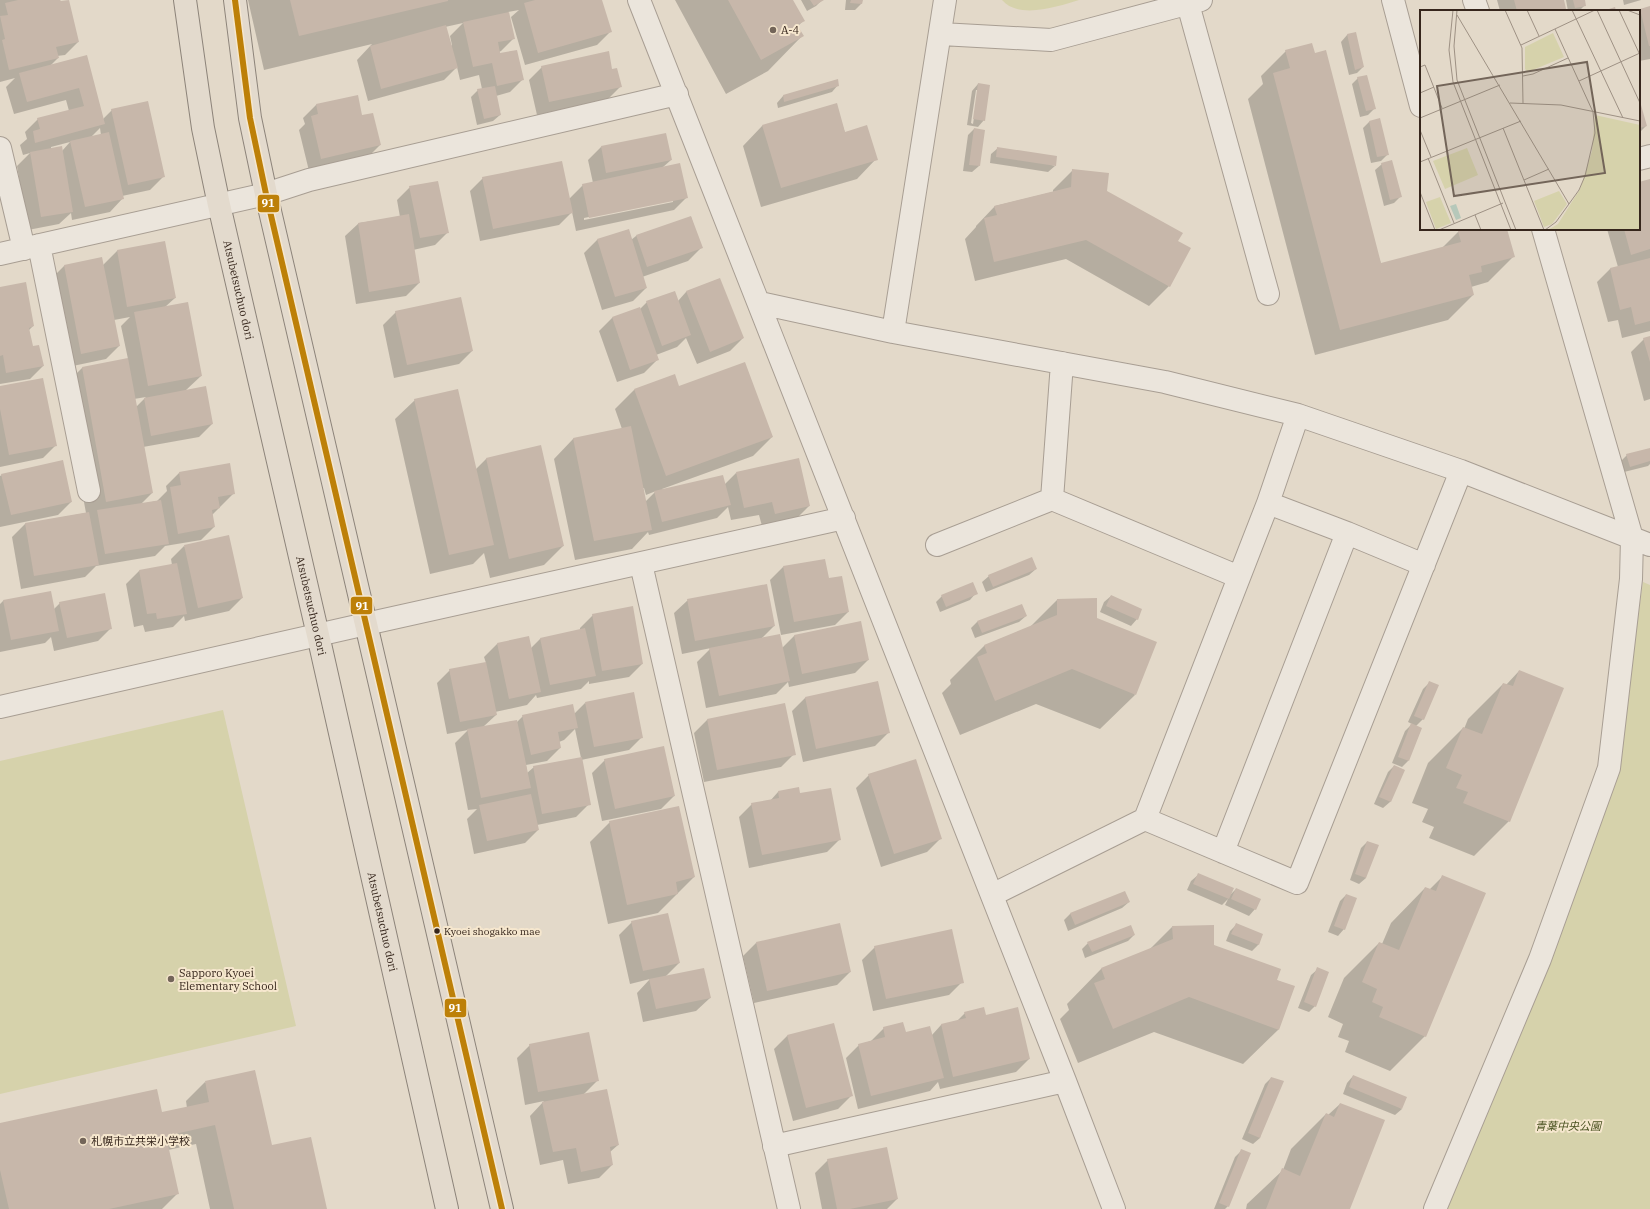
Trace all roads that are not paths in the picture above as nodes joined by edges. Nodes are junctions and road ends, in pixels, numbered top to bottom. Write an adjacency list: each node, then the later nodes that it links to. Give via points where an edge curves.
1 (185, 0): 16 (main road, Atsubetsuchuo dori, via 203,128)
2 (236, 0): 15 (main road, via 250,118)
3 (639, 0): 10 (street)
4 (945, 0): 9 (street)
5 (1393, 0): 11 (street)
6 (1474, 0): 8 (street)
7 (1195, 2): 9 (street, via 1051,40); 20 (street)
8 (1478, 10)
9 (941, 34): 22 (street)
10 (677, 94): 15 (street, via 309,180); 21 (street)
11 (1420, 102)
12 (0, 148): 18 (street)
13 (1650, 156): 14 (street)
14 (1640, 159)
15 (266, 194): 16 (street); 36 (main road)
16 (219, 205): 18 (street); 37 (main road, Atsubetsuchuo dori)
17 (1543, 230): 31 (street)
18 (31, 247): 19 (street); 26 (street)
19 (0, 254)
20 (1268, 294)
21 (760, 303): 22 (street); 29 (street)
22 (893, 332): 23 (street)
23 (1062, 363): 24 (street, via 1165,382); 27 (street)
24 (1298, 415): 25 (street); 28 (street)
25 (1462, 471): 31 (street); 34 (street)
26 (89, 491)
27 (1052, 499): 32 (street); 35 (street)
28 (1268, 503): 30 (street); 35 (street)
29 (844, 518): 33 (street); 41 (street)
30 (1347, 533): 34 (street); 40 (street)
31 (1641, 541): 48 (street, via 1631,579 1609,768 1540,959)
32 (937, 545)
33 (641, 564): 36 (street); 43 (street)
34 (1424, 565): 40 (street, via 1297,883)
35 (1239, 577): 39 (street)
36 (366, 624): 37 (street); 45 (main road)
37 (318, 635): 38 (street); 44 (main road, Atsubetsuchuo dori)
38 (0, 707)
39 (1145, 819): 40 (street); 41 (street)
40 (1223, 852)
41 (992, 895): 42 (street)
42 (1065, 1080): 43 (street); 47 (street)
43 (774, 1146): 46 (street)
44 (447, 1209)
45 (502, 1209)
46 (789, 1209)
47 (1114, 1209)
48 (1435, 1209)

